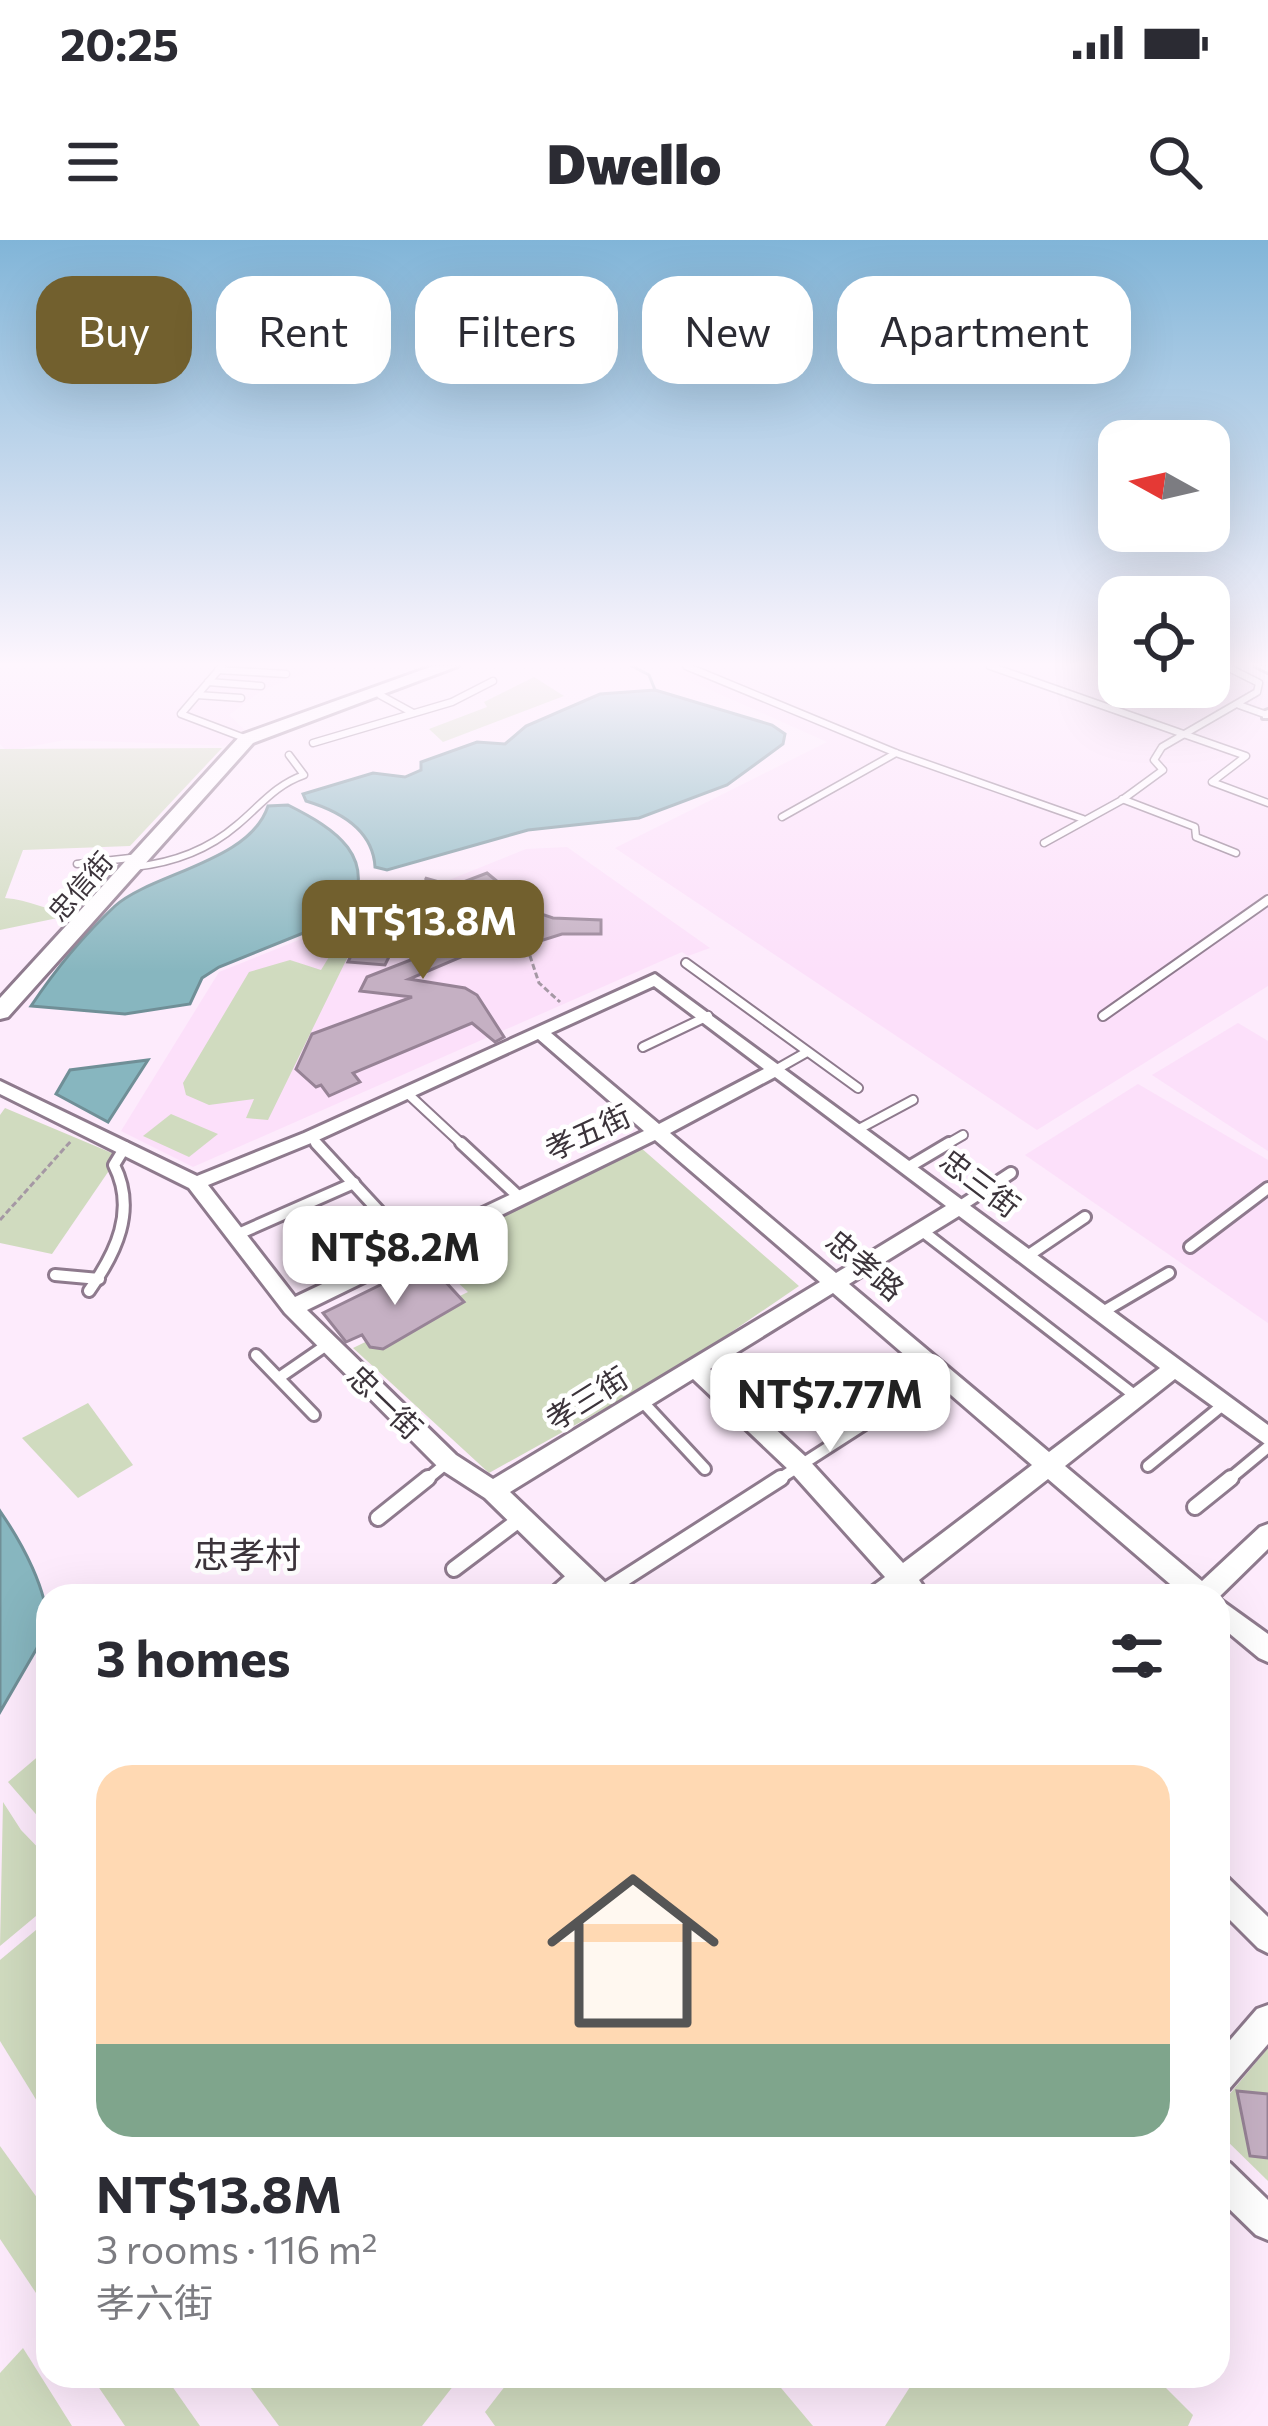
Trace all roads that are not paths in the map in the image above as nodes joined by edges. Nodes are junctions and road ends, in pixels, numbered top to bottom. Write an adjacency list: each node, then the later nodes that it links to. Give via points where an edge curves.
1 (221, 768): 13 (street, 忠信街)
2 (299, 768): 13 (lane, via 304,776 270,790 249,815 190,855)
3 (869, 768): 9 (lane)
4 (939, 768): 10 (lane)
5 (1161, 768): 7 (lane)
6 (1230, 768): 8 (lane, via 1212,782)
7 (1122, 799): 10 (lane); 12 (lane, via 1195,827 1196,838)
8 (1268, 802)
9 (782, 817)
10 (1083, 819): 11 (lane)
11 (1044, 843)
12 (1236, 854)
13 (136, 862): 14 (lane); 17 (street, 忠信街)
14 (77, 864)
15 (1268, 899): 19 (lane)
16 (686, 963): 22 (lane)
17 (0, 1012)
18 (708, 1016): 20 (street, 忠三街, via 655,979); 21 (lane); 23 (street, 忠三街)
19 (1102, 1016)
20 (540, 1032): 26 (street); 29 (street, 忠孝路)
21 (643, 1047)
22 (807, 1052): 23 (lane); 25 (lane)
23 (777, 1069): 28 (street, 忠三街); 29 (street, 孝五街)
24 (0, 1087): 32 (street, 忠一街)
25 (858, 1088)
26 (406, 1093): 31 (street); 38 (lane)
27 (913, 1100): 28 (lane)
28 (857, 1130): 33 (street, 忠三街)
29 (657, 1132): 38 (street, 孝五街); 51 (street, 忠孝路)
30 (963, 1135): 33 (lane)
31 (310, 1137): 35 (street); 36 (lane)
32 (125, 1147): 35 (street, 忠一街); 50 (lane, via 114,1165 129,1201)
33 (907, 1168): 39 (street, 忠三街)
34 (1011, 1173): 39 (lane)
35 (196, 1183): 43 (street, 忠一街)
36 (355, 1183): 41 (lane); 43 (lane)
37 (1268, 1187): 44 (lane)
38 (518, 1196): 45 (street, 孝五街)
39 (959, 1208): 42 (street, 孝三街); 47 (street, 忠三街)
40 (1085, 1217): 47 (lane)
41 (392, 1226): 45 (lane); 46 (lane)
42 (921, 1230): 51 (street, 孝三街); 60 (lane)
43 (236, 1235): 53 (street, 忠一街)
44 (1190, 1247)
45 (414, 1249): 53 (street, 孝五街)
46 (322, 1256)
47 (1026, 1257): 54 (street, 忠三街)
48 (1169, 1273): 54 (lane)
49 (55, 1275): 50 (lane)
50 (99, 1279): 52 (lane)
51 (839, 1283): 57 (street, 孝三街); 69 (street, 忠孝路)
52 (89, 1292)
53 (292, 1309): 55 (street, 忠一街)
54 (1101, 1313): 58 (street, 忠三街)
55 (328, 1344): 59 (lane); 67 (street, 忠一街)
56 (256, 1354): 59 (lane)
57 (693, 1366): 61 (street, 孝三街); 68 (street)
58 (1175, 1368): 60 (street); 62 (street, 忠三街)
59 (280, 1378): 63 (lane)
60 (1138, 1398): 69 (street)
61 (640, 1399): 71 (lane); 72 (street, 孝三街)
62 (1224, 1404): 65 (street, 忠三街); 70 (lane)
63 (314, 1415)
64 (863, 1425): 68 (lane)
65 (1268, 1437)
66 (1268, 1447): 73 (lane)
67 (448, 1462): 72 (street, 忠一街); 74 (lane)
68 (798, 1464): 81 (lane); 82 (street)
69 (1049, 1465): 83 (street); 84 (street, 忠孝路)
70 (1148, 1466)
71 (705, 1469)
72 (493, 1491): 75 (street, 忠一街)
73 (1195, 1507)
74 (378, 1518)
75 (519, 1520): 77 (lane); 78 (street, 忠一街)
76 (1268, 1534): 85 (street)
77 (454, 1569)
78 (577, 1575): 79 (lane); 80 (street, 忠一街)
79 (567, 1584)
80 (588, 1584)
81 (618, 1584)
82 (906, 1584)
83 (915, 1584)
84 (1188, 1584)
85 (1215, 1584)
86 (1230, 1619): 87 (street)
87 (1268, 1650)
88 (1230, 1900): 89 (street)
89 (1268, 1938)
90 (1268, 2020): 91 (street)
91 (1230, 2064)
92 (1230, 2187): 93 (street)
93 (1268, 2223)

